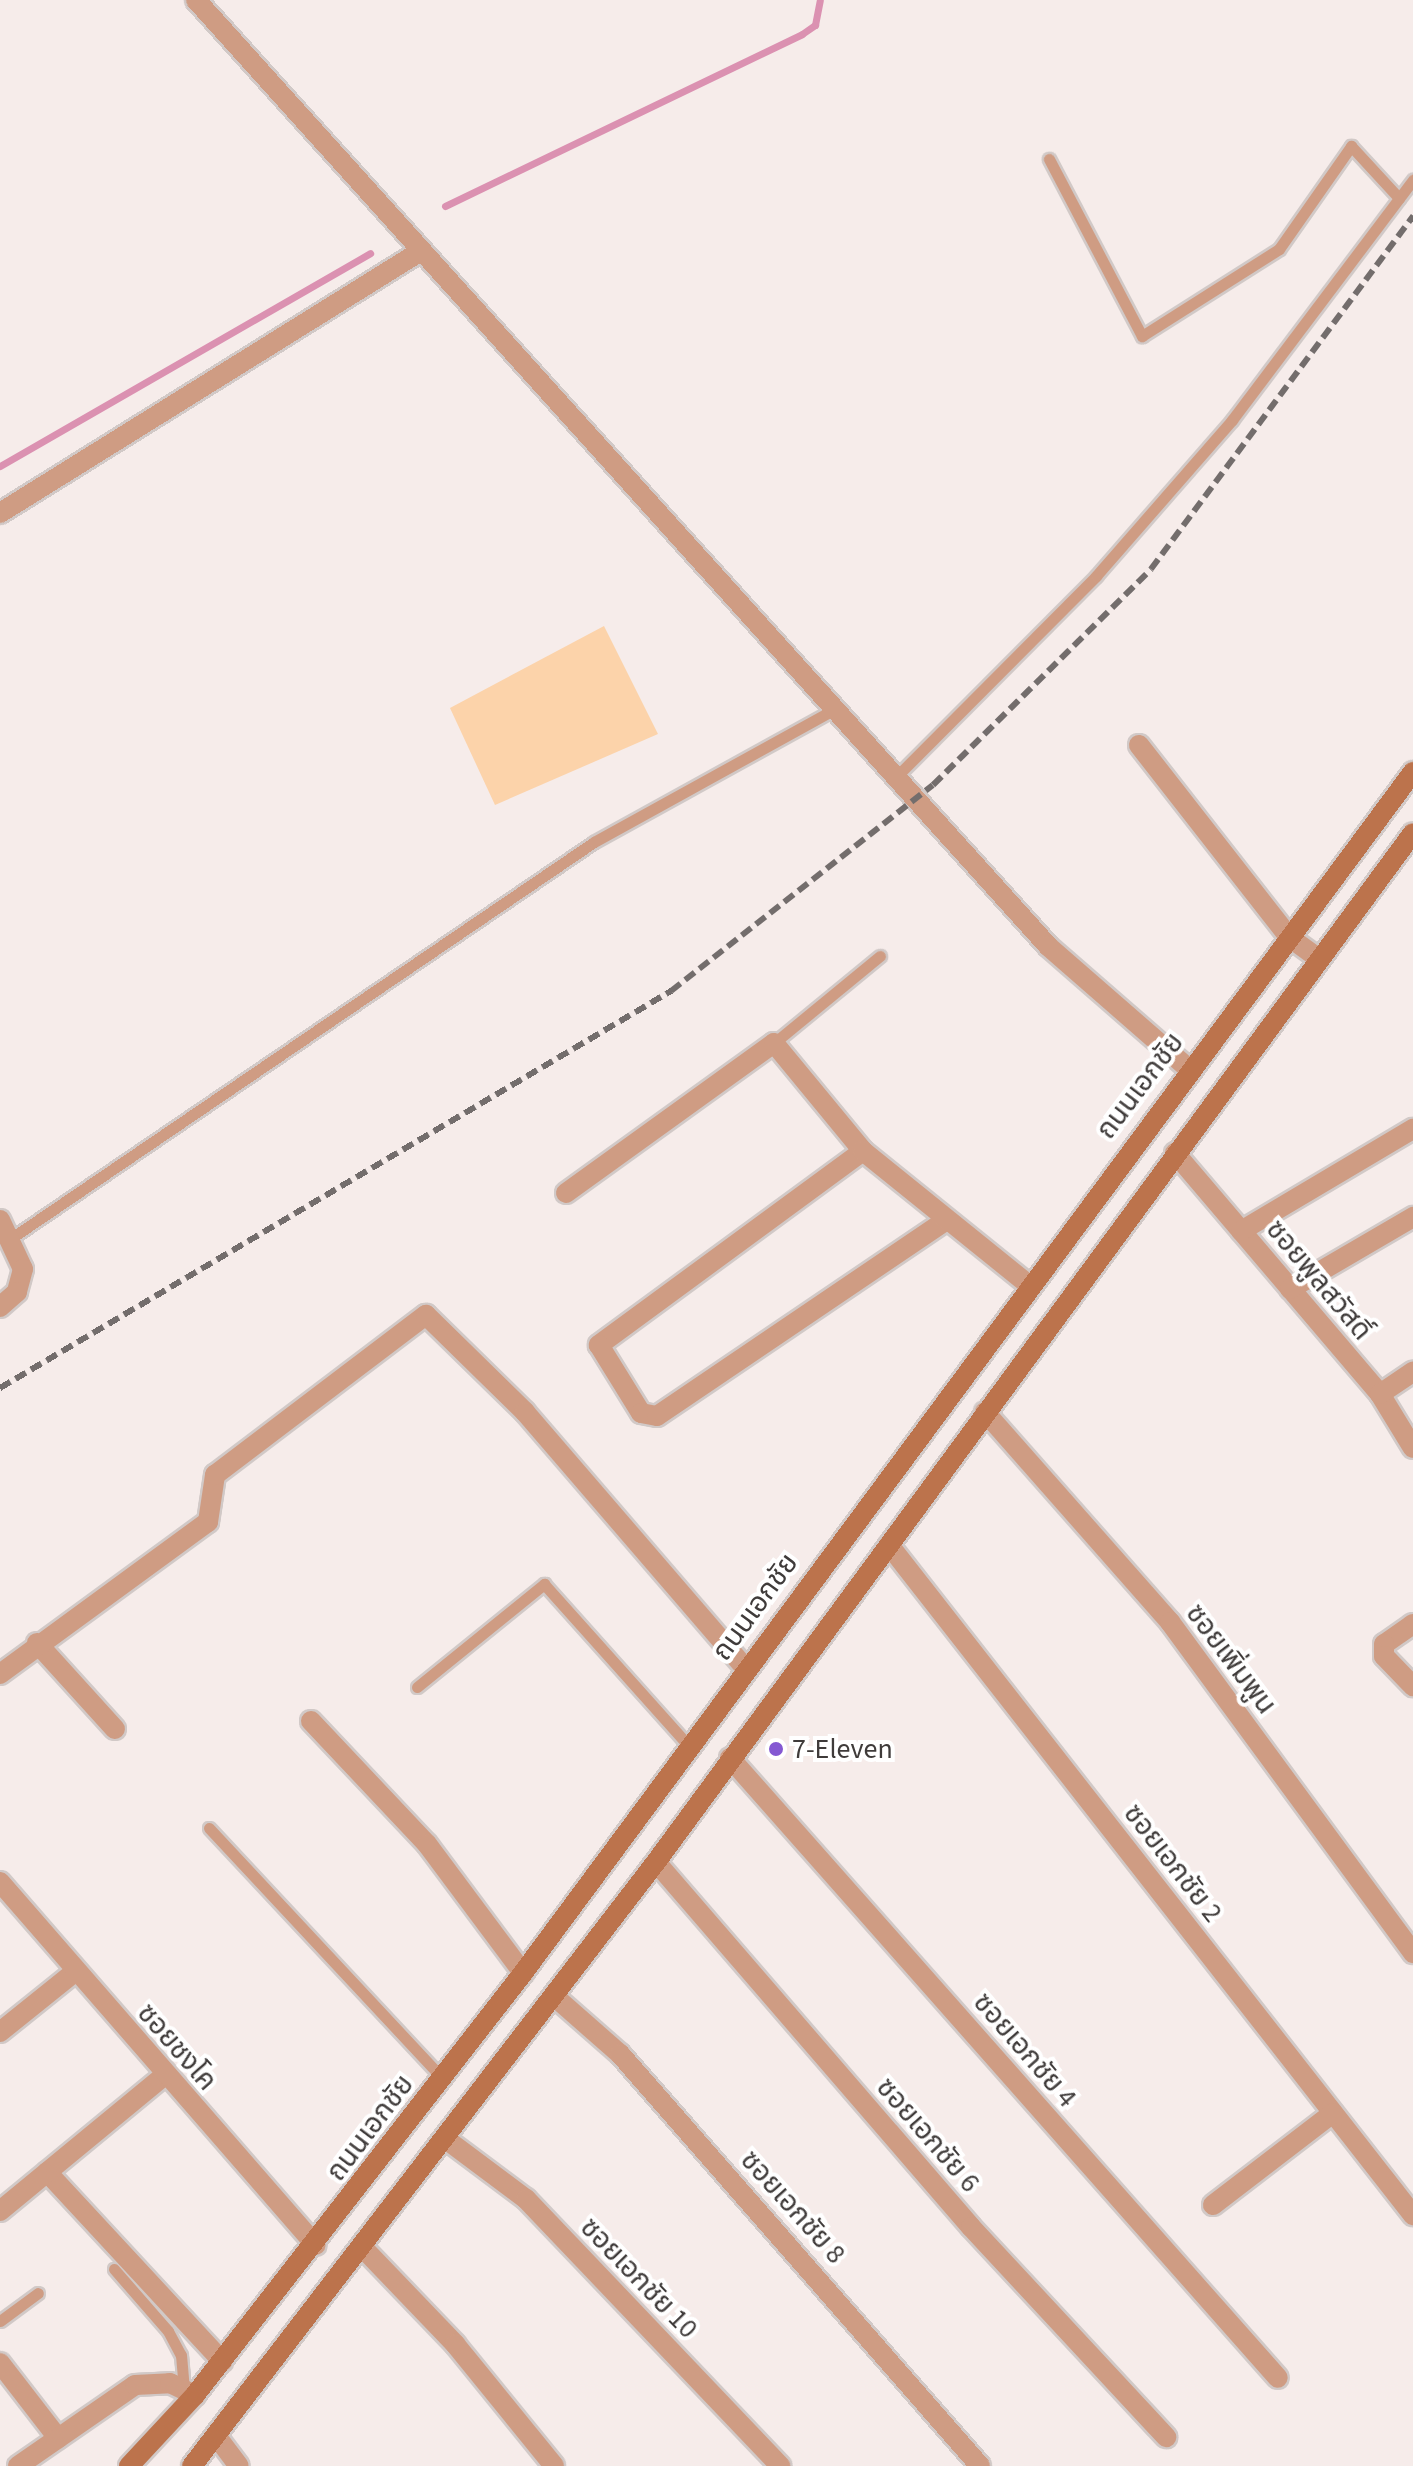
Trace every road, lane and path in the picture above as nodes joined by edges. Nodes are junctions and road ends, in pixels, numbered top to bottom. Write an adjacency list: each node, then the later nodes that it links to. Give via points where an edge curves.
1 (196, 0): 5 (street)
2 (1049, 159): 4 (lane, via 1142,336 1279,249 1351,146)
3 (1413, 180): 4 (lane)
4 (1399, 198): 10 (lane, via 1318,314 1211,444 1096,576)
5 (421, 251): 6 (street); 7 (street)
6 (0, 513)
7 (833, 710): 10 (street); 25 (lane, via 594,842)
8 (1139, 745): 12 (street)
9 (1413, 772): 12 (main road, ถนนเอกชัย)
10 (895, 778): 16 (street, via 1048,946)
11 (1413, 833): 14 (main road)
12 (1289, 937): 14 (street); 16 (main road, ถนนเอกชัย)
13 (880, 956): 15 (lane)
14 (1319, 959): 19 (main road)
15 (774, 1043): 18 (street); 20 (street)
16 (1188, 1068): 26 (main road, ถนนเอกชัย)
17 (1413, 1129): 24 (street)
18 (863, 1151): 23 (street); 23 (street, via 599,1345 641,1413 657,1416)
19 (1175, 1153): 24 (street, ซอยพูลสวัสดิ์); 31 (main road)
20 (566, 1193)
21 (1413, 1217): 27 (street)
22 (0, 1220): 25 (street)
23 (945, 1221): 26 (street)
24 (1241, 1231): 27 (street, ซอยพูลสวัสดิ์)
25 (10, 1239): 28 (street, via 23,1269 17,1292)
26 (1028, 1284): 36 (main road, ถนนเอกชัย)
27 (1290, 1289): 30 (street, ซอยพูลสวัสดิ์)
28 (0, 1307)
29 (1413, 1372): 30 (street)
30 (1380, 1394): 32 (street, ซอยพูลสวัสดิ์)
31 (985, 1412): 33 (main road); 47 (street, ซอยเพิ่มพูน, via 1170,1622)
32 (1413, 1448)
33 (889, 1545): 43 (main road); 54 (street, ซอยเอกชัย 2)
34 (1413, 1624): 38 (street, via 1384,1644 1384,1656)
35 (37, 1643): 36 (street, via 208,1522 215,1475 426,1315 525,1412); 37 (street); 41 (street)
36 (745, 1668): 42 (main road, ถนนเอกชัย)
37 (0, 1674)
38 (1413, 1686)
39 (417, 1687): 42 (lane, via 544,1584)
40 (311, 1721): 49 (street, via 427,1844)
41 (115, 1729)
42 (688, 1745): 49 (main road, ถนนเอกชัย)
43 (730, 1758): 45 (main road); 67 (street, ซอยเอกชัย 4)
44 (209, 1828): 53 (lane)
45 (656, 1862): 50 (main road); 70 (street, ซอยเอกชัย 6, via 971,2227)
46 (0, 1882): 48 (street, ซอยชงโค)
47 (1413, 1953)
48 (76, 1971): 51 (street); 52 (street, ซอยชงโค)
49 (523, 1973): 53 (main road, ถนนเอกชัย)
50 (554, 1996): 55 (main road); 78 (street, ซอยเอกชัย 8, via 620,2054)
51 (0, 2032)
52 (164, 2076): 56 (street); 60 (street, ซอยชงโค)
53 (443, 2079): 60 (main road, ถนนเอกชัย)
54 (1333, 2113): 57 (street); 59 (street, ซอยเอกชัย 2)
55 (447, 2140): 61 (main road); 77 (street, ซอยเอกชัย 10, via 526,2199)
56 (47, 2172): 58 (street); 65 (street)
57 (1213, 2205)
58 (0, 2211)
59 (1413, 2215)
60 (315, 2245): 65 (main road, ถนนเอกชัย)
61 (364, 2249): 69 (main road); 76 (street, via 455,2344)
62 (114, 2269): 68 (lane, via 168,2331 181,2355)
63 (38, 2293): 64 (lane)
64 (0, 2321)
65 (222, 2361): 68 (main road, ถนนเอกชัย)
66 (0, 2363): 71 (street)
67 (1278, 2378)
68 (190, 2393): 71 (street, via 152,2381 135,2385); 73 (main road, ถนนเอกชัย)
69 (217, 2437): 74 (main road); 75 (street)
70 (1166, 2437)
71 (58, 2438): 72 (street)
72 (18, 2466)
73 (129, 2466)
74 (192, 2466)
75 (239, 2466)
76 (554, 2466)
77 (780, 2466)
78 (980, 2466)

